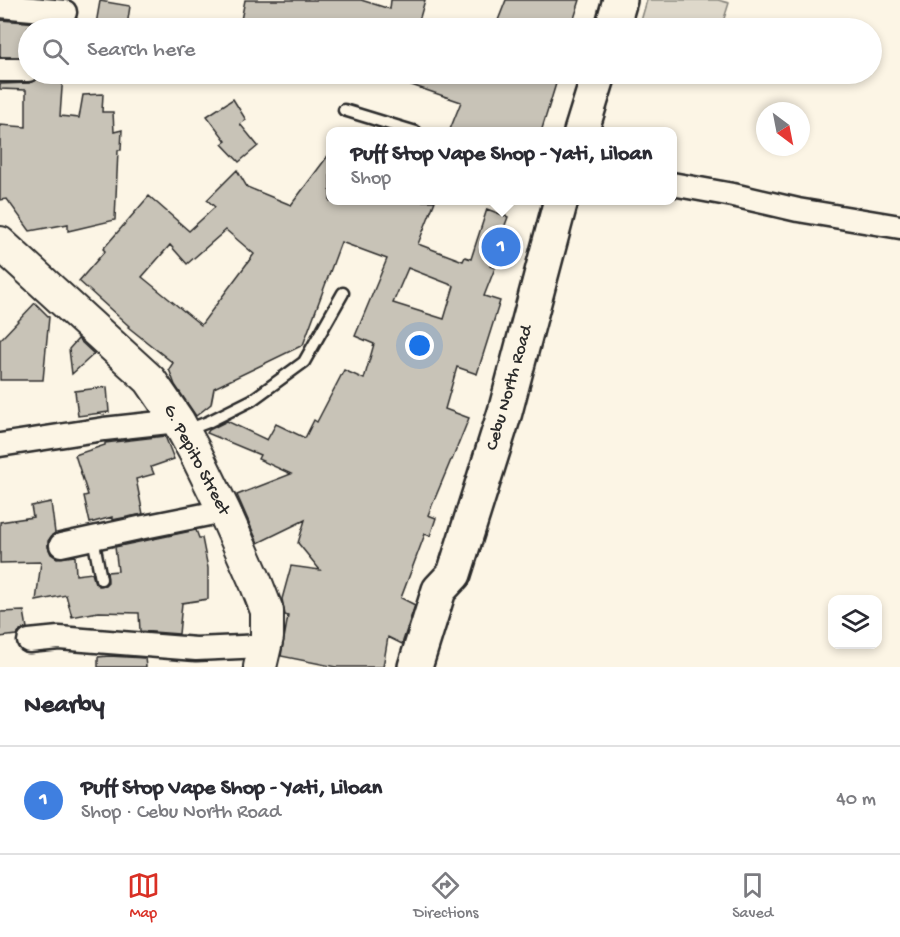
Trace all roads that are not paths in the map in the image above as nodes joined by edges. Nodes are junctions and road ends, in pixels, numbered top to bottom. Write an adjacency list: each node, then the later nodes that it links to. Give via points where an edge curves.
1 (620, 0): 4 (main road)
2 (0, 6): 3 (street)
3 (65, 12)
4 (615, 18)
5 (0, 70): 6 (street)
6 (18, 70)
7 (595, 84): 10 (main road)
8 (345, 110): 9 (lane)
9 (400, 127)
10 (582, 127)
11 (677, 185): 13 (street)
12 (560, 205): 21 (main road, Cebu North Road, via 505,412)
13 (900, 227)
14 (0, 243): 16 (street, G. Pepito Street, via 150,380)
15 (344, 293): 16 (lane, via 304,362 252,400 208,422)
16 (181, 426): 17 (street, via 104,429); 18 (street, G. Pepito Street)
17 (0, 445)
18 (224, 511): 19 (street); 24 (street, G. Pepito Street, via 267,611)
19 (93, 538): 20 (street); 22 (lane)
20 (61, 545)
21 (454, 574): 25 (main road, Cebu North Road, via 440,590); 26 (main road, Cebu North Road, via 460,597)
22 (101, 579)
23 (29, 641): 24 (street, via 59,638)
24 (262, 657)
25 (415, 667)
26 (439, 667)

